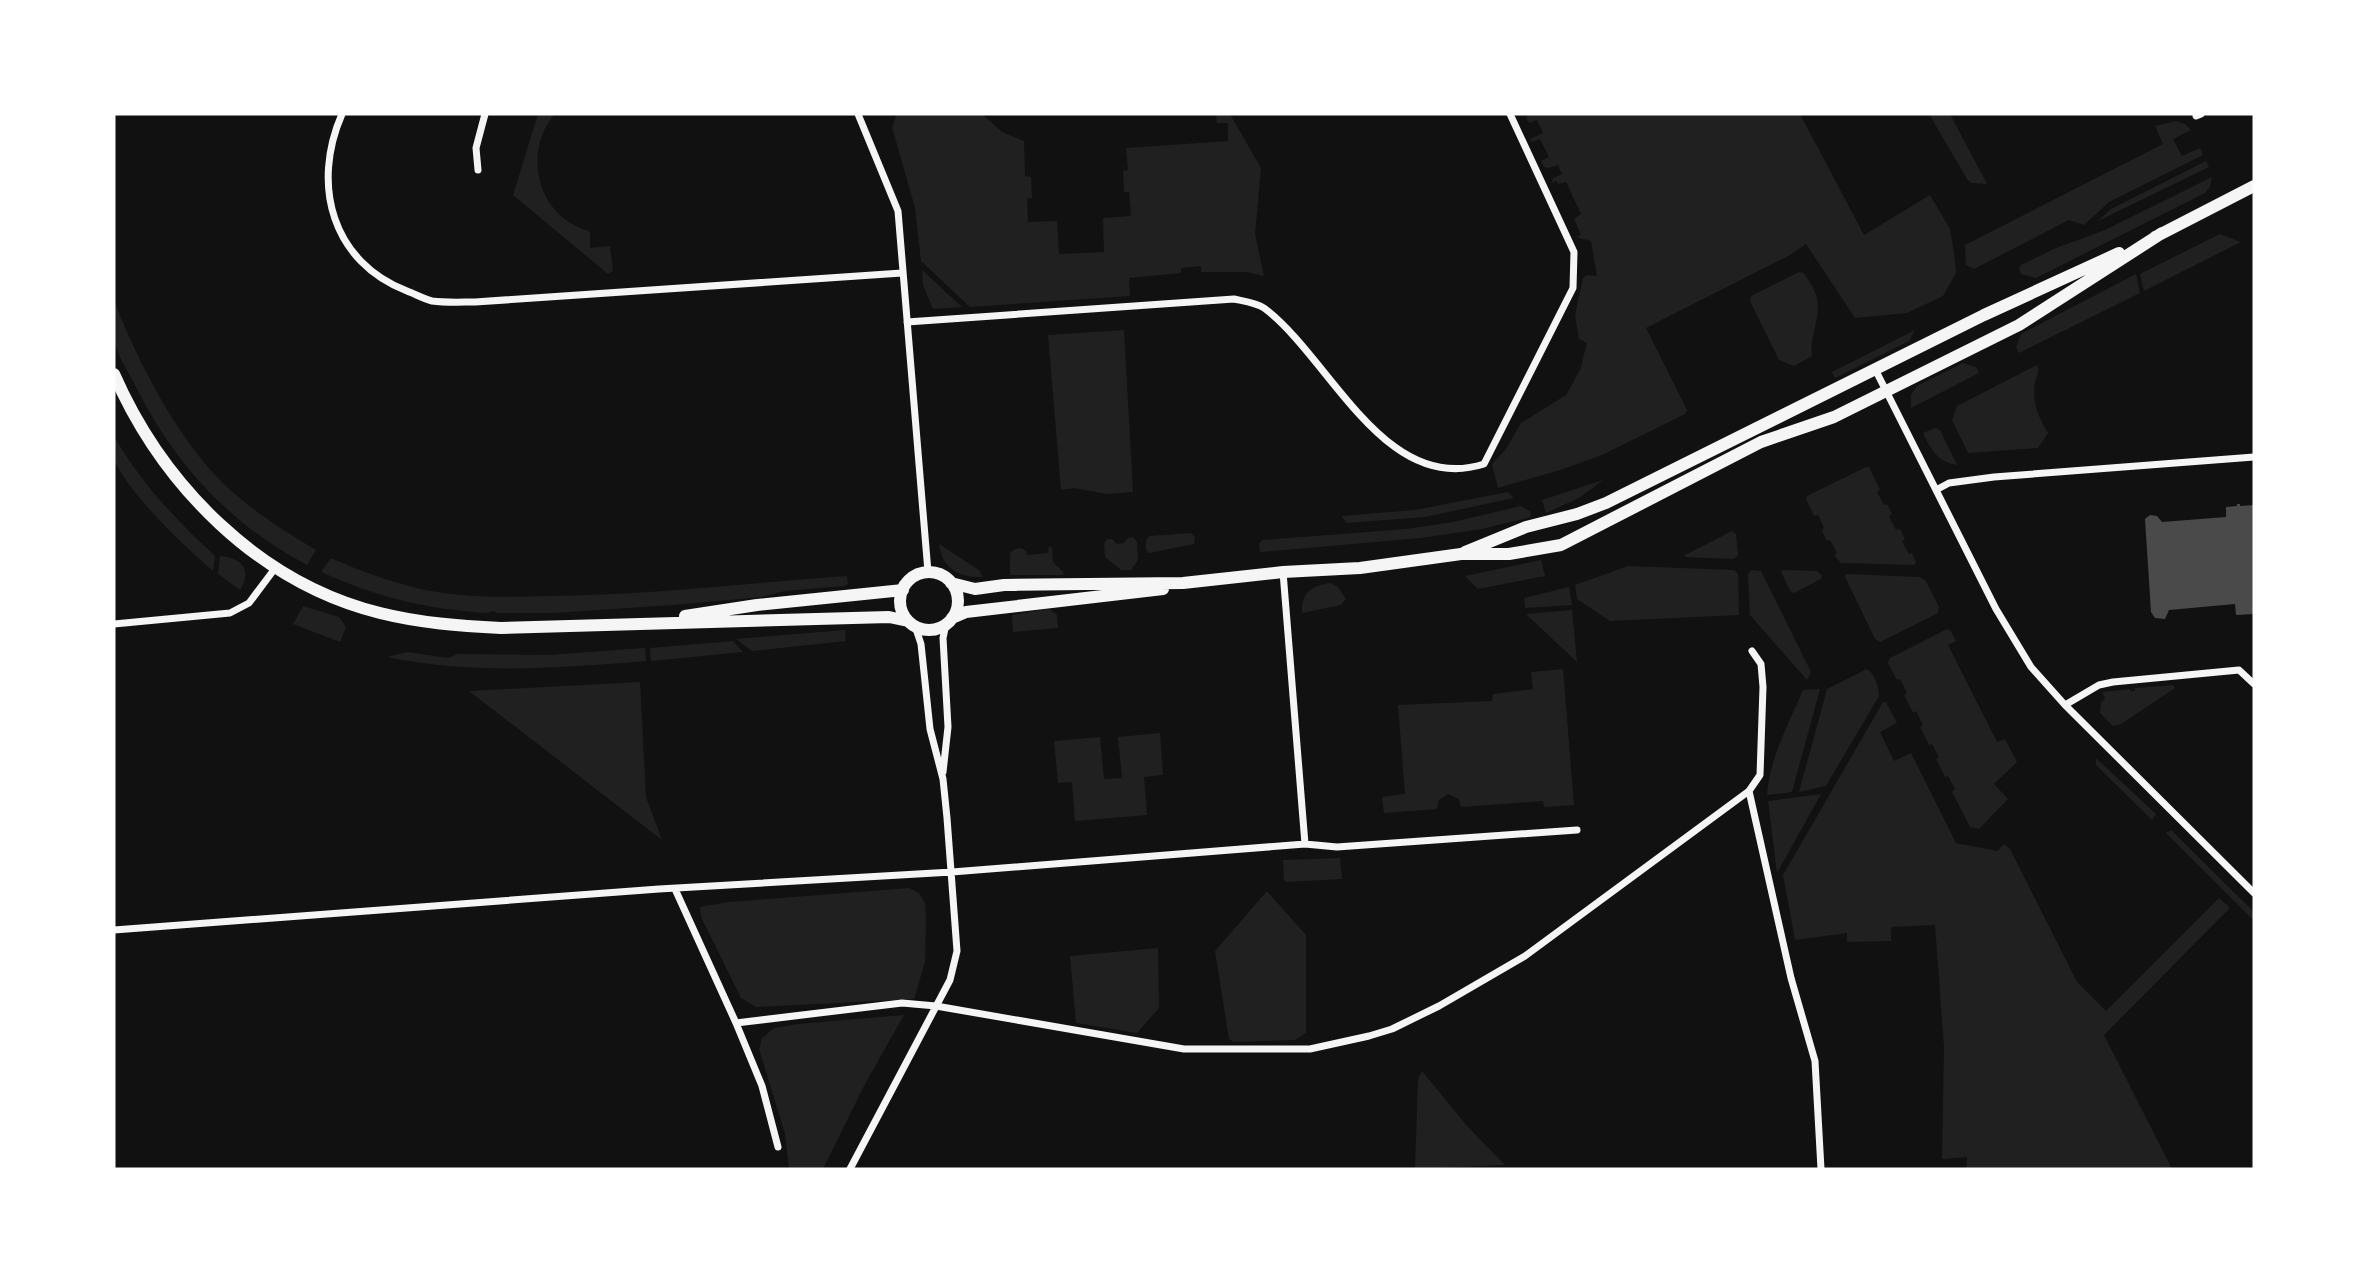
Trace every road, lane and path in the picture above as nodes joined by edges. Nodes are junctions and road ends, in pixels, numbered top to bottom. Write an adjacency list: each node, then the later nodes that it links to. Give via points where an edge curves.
1 (342, 114): 8 (street, via 327,173 338,226 375,276 432,300 475,302)
2 (485, 114): 5 (street, via 476,148)
3 (858, 114): 8 (street, via 898,211)
4 (1510, 114): 9 (street, via 1574,251 1573,288 1484,464 1431,467 1399,452 1263,307 1234,299)
5 (478, 170)
6 (2254, 186): 7 (street)
7 (2162, 233): 10 (street); 12 (street, via 2019,325)
8 (902, 273): 9 (street)
9 (907, 323): 17 (street)
10 (1875, 369): 12 (street); 15 (street, via 1606,503 1512,532)
11 (114, 374): 16 (street, via 137,421 179,481 205,511)
12 (1886, 390): 14 (street); 15 (street, via 1834,417 1761,442 1561,545 1510,554)
13 (2254, 457): 14 (street, via 1994,477 1949,483)
14 (1936, 490): 28 (street, via 2012,639)
15 (1461, 554): 18 (street, via 1360,568)
16 (276, 567): 23 (street, via 320,592 418,621 528,628); 24 (street, via 249,603 230,613)
17 (928, 572): 19 (street); 21 (street, via 916,576)
18 (1283, 572): 20 (street); 32 (street)
19 (951, 583): 20 (street, via 975,589); 22 (street, via 957,604)
20 (1183, 583): 22 (street, via 1159,591 966,612)
21 (902, 590): 23 (street); 25 (street, via 902,612)
22 (949, 621): 25 (street, via 927,630); 29 (street, via 943,638 948,727)
23 (633, 623): 25 (street, via 889,617)
24 (114, 624)
25 (911, 624): 29 (street, via 921,644 930,729)
26 (1752, 651): 30 (street, via 1761,664 1763,687 1760,775)
27 (2254, 684): 28 (street, via 2239,670 2113,682)
28 (2064, 705): 35 (street)
29 (943, 779): 33 (street)
30 (1749, 791): 37 (street, via 1525,956 1439,1006 1369,1036 1310,1049 1184,1049); 41 (street, via 1791,978 1815,1061)
31 (1577, 830): 32 (street, via 1337,847)
32 (1306, 844): 33 (street)
33 (952, 872): 34 (street); 37 (street, via 957,951 950,980)
34 (675, 889): 36 (street); 38 (street)
35 (2254, 893)
36 (114, 930)
37 (936, 1006): 38 (street, via 902,1003); 40 (street)
38 (736, 1023): 39 (street, via 762,1086)
39 (778, 1147)
40 (850, 1169)
41 (1821, 1169)

